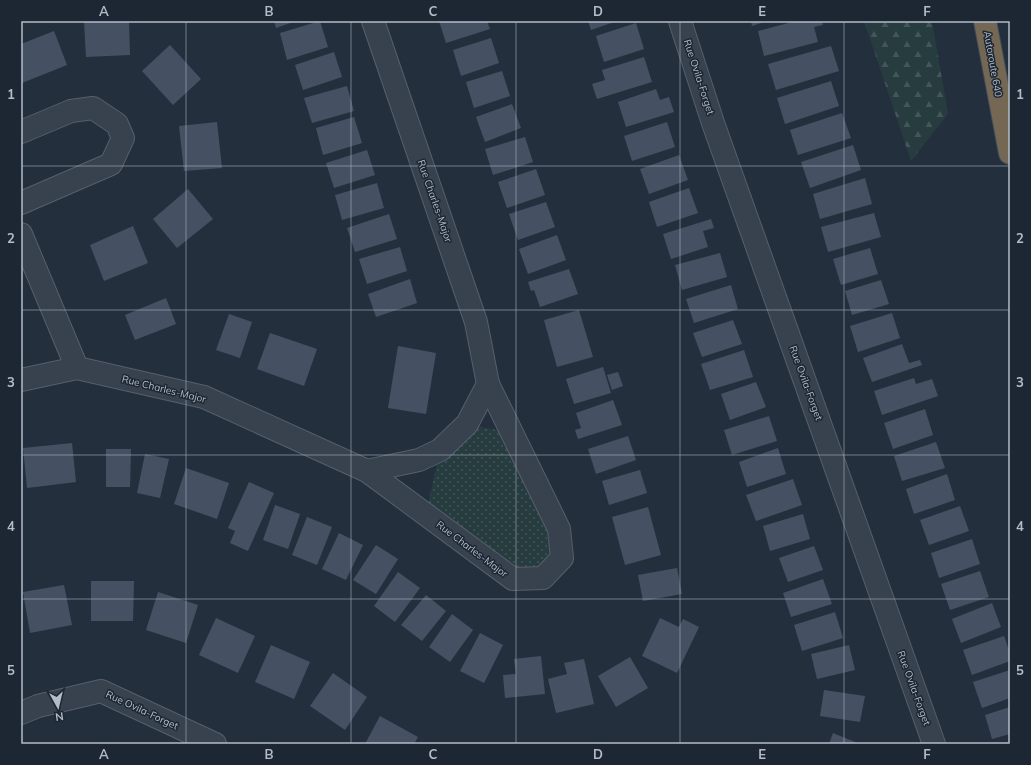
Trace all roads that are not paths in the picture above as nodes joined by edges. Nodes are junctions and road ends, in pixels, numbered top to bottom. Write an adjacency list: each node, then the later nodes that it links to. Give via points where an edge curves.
1 (374, 21): 10 (street, Rue Charles-Major, via 476,322)
2 (680, 21): 14 (street, Rue Ovila-Forget, via 713,123)
3 (985, 21): 5 (highway, Autoroute 640)
4 (21, 132): 6 (street, via 71,111 93,108 117,124 123,138 111,164)
5 (1010, 153)
6 (21, 203)
7 (21, 234): 8 (street)
8 (77, 368): 9 (street, Rue Charles-Major); 11 (street, Rue Charles-Major, via 204,397)
9 (21, 380)
10 (488, 384): 11 (street, via 466,424 440,450 419,460); 11 (street, Rue Charles-Major, via 559,529 562,558 543,578 513,579)
11 (367, 471)
12 (21, 713): 13 (street, Rue Ovila-Forget, via 38,706 101,691)
13 (215, 744)
14 (934, 744)

